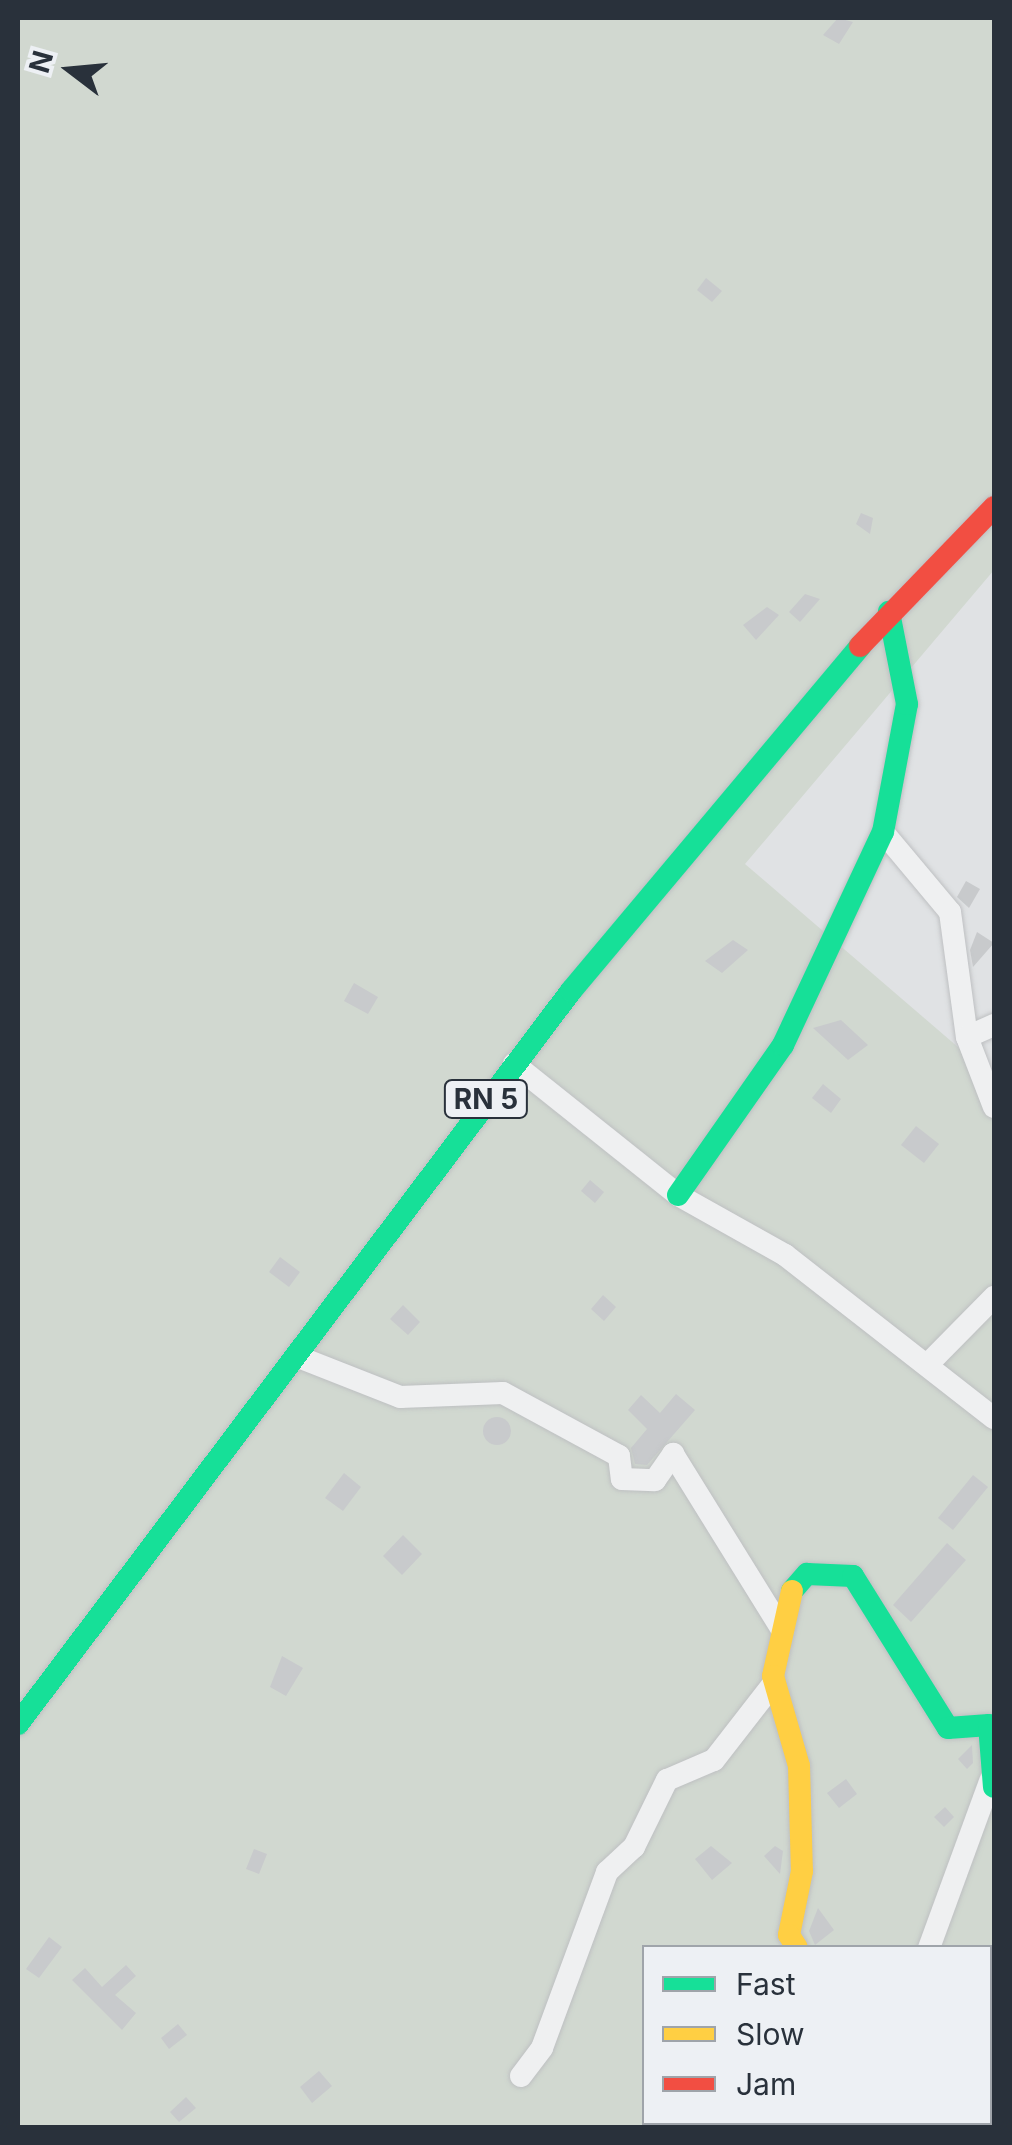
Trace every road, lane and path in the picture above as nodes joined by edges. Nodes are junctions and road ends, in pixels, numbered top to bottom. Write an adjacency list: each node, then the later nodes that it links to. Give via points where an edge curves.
1 (994, 507): 2 (main road, RN 5)
2 (889, 612): 3 (main road, via 907,704); 6 (main road, RN 5)
3 (884, 832): 5 (street, via 950,912); 8 (main road, via 784,1045)
4 (994, 1025): 5 (street)
5 (967, 1037): 7 (street)
6 (514, 1064): 8 (street); 10 (main road, RN 5)
7 (994, 1107)
8 (678, 1195): 11 (street, via 778,1250)
9 (994, 1298): 11 (street)
10 (296, 1356): 13 (street, via 400,1397 503,1393 619,1456 622,1479 655,1480 673,1454); 15 (main road, RN 5)
11 (930, 1363): 12 (street)
12 (989, 1409)
13 (781, 1628): 14 (main road); 16 (main road, via 806,1574 853,1576 948,1728 989,1725)
14 (773, 1684): 17 (main road, via 799,1766 802,1871 789,1935); 19 (street, via 714,1760 667,1780 634,1847 607,1872 542,2048)
15 (18, 1724)
16 (993, 1781): 18 (street)
17 (795, 1945)
18 (929, 1945)
19 (521, 2076)

